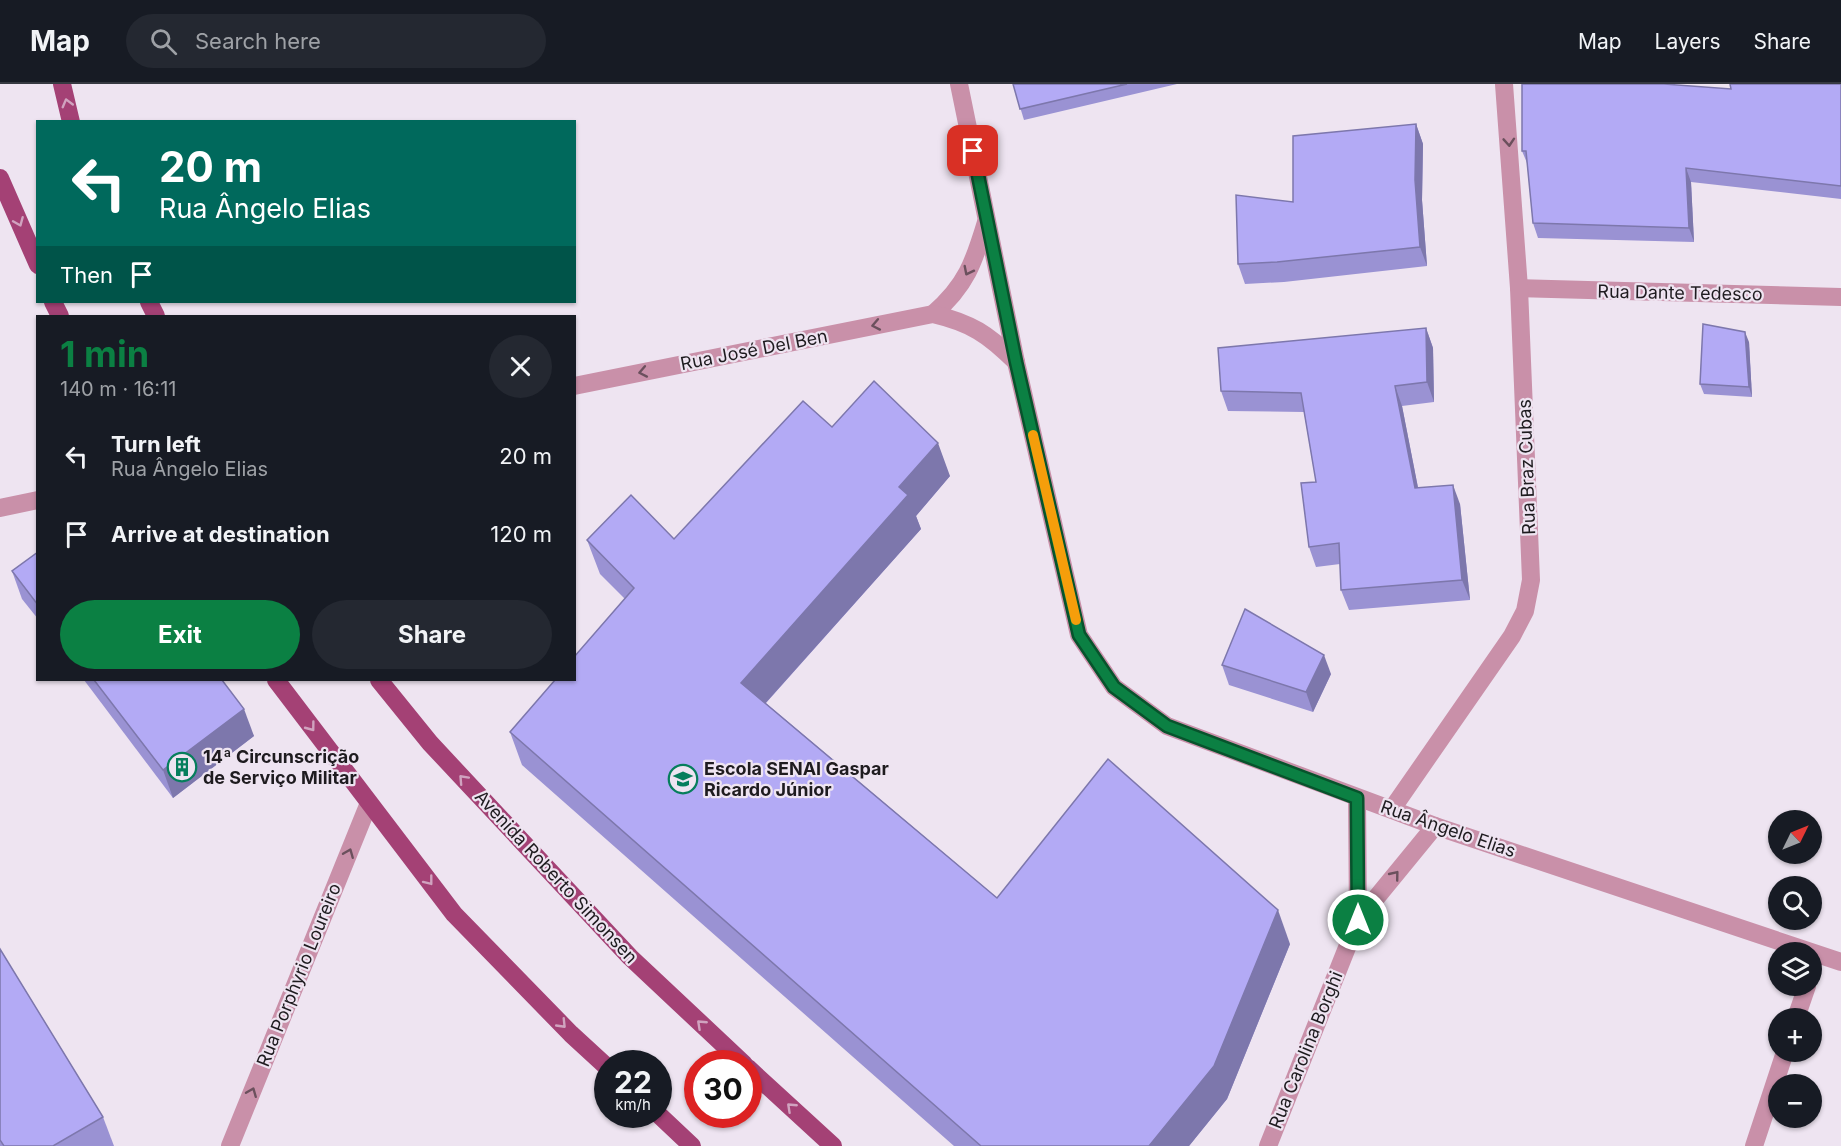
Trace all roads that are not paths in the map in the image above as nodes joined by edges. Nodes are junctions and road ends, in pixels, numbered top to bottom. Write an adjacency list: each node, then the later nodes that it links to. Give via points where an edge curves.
1 (62, 84): 4 (main road, one-way to 1)
2 (959, 84): 6 (street, Rua Ângelo Elias)
3 (1504, 84): 8 (street, Rua Braz Cubas, one-way to 8)
4 (71, 120)
5 (0, 178): 7 (main road, one-way to 7)
6 (987, 219): 10 (street, one-way to 10, via 965,278); 11 (street, Rua Ângelo Elias)
7 (36, 260)
8 (1520, 288): 9 (street, Rua Dante Tedesco); 19 (street, Rua Braz Cubas, via 1531,580 1525,611 1512,636)
9 (1841, 297)
10 (933, 314): 11 (street, Rua José Del Ben, via 978,330); 12 (street, Rua José Del Ben, one-way to 12)
11 (1016, 362): 17 (street, Rua Ângelo Elias, via 1079,635 1114,687 1167,726)
12 (576, 386)
13 (36, 500): 14 (street)
14 (0, 508)
15 (277, 681): 18 (main road, one-way to 18)
16 (380, 681): 25 (main road, Avenida Roberto Simonsen, one-way to 16, via 630,957 430,743)
17 (1357, 798): 19 (street, Rua Ângelo Elias); 21 (street, Rua Carolina Borghi)
18 (369, 803): 26 (main road, one-way to 26, via 454,914); 30 (street, Rua Porphyrio Loureiro, one-way to 18)
19 (1392, 809): 20 (street, Rua Ângelo Elias)
20 (1435, 826): 21 (street, Rua Carolina Borghi, one-way to 20); 22 (street, Rua Ângelo Elias)
21 (1358, 920): 33 (street, Rua Carolina Borghi)
22 (1768, 945)
23 (1822, 962): 24 (street, Rua Ângelo Elias)
24 (1841, 962)
25 (729, 1050)
26 (594, 1055)
27 (1782, 1062): 34 (street)
28 (762, 1081): 32 (main road, one-way to 28)
29 (672, 1127): 31 (main road)
30 (230, 1146)
31 (692, 1146)
32 (833, 1146)
33 (1268, 1146)
34 (1754, 1146)

